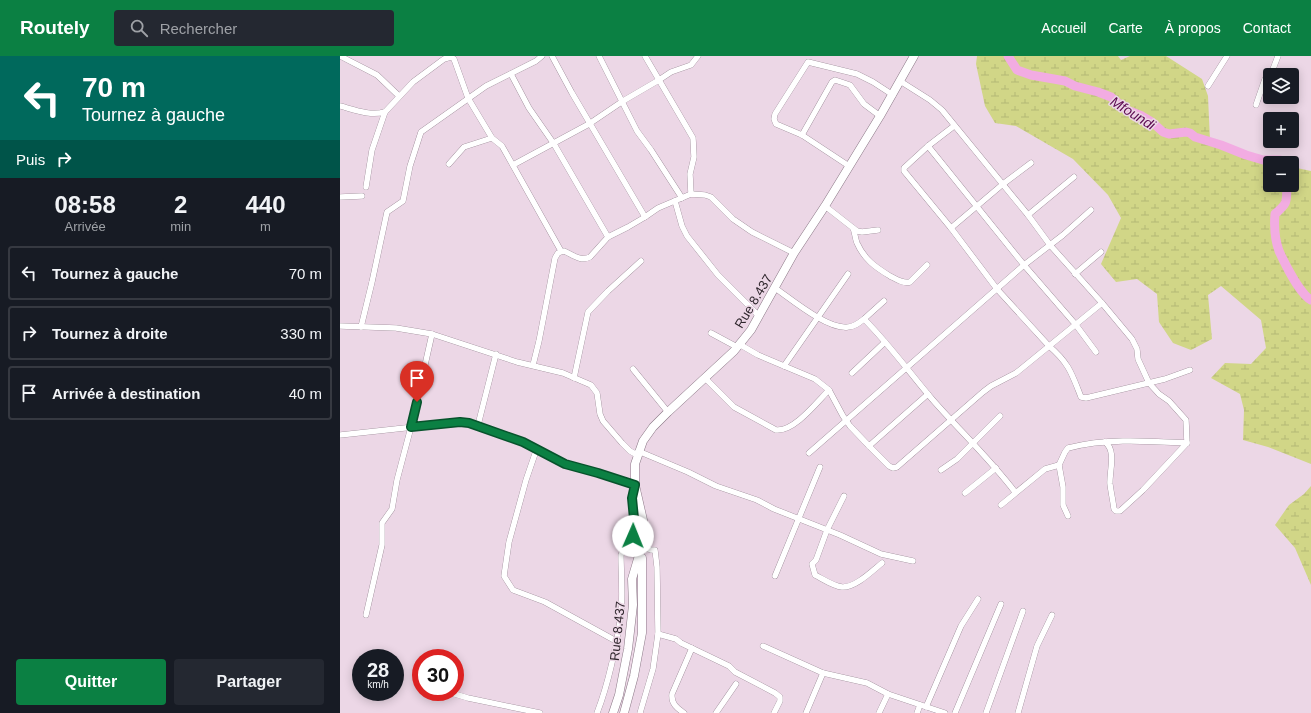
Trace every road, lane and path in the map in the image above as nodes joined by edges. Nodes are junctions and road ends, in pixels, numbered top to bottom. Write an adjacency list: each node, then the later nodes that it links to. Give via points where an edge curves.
1 (340, 56): 15 (street, via 377,75)
2 (542, 56): 10 (street)
3 (552, 56): 22 (street)
4 (599, 56): 17 (street)
5 (645, 56): 11 (street)
6 (698, 56): 11 (street, via 692,65 671,72)
7 (1227, 56): 13 (street)
8 (1278, 56): 18 (street, via 1273,69 1265,79)
9 (911, 57): 12 (main road, Rue 8.437)
10 (512, 74): 16 (street); 26 (street, via 529,108)
11 (659, 80): 17 (street); 35 (street, via 693,138 694,157 690,174)
12 (900, 81): 14 (main road, Rue 8.437); 23 (street, via 937,105)
13 (1208, 86)
14 (893, 95): 21 (main road, Rue 8.437); 24 (street, via 853,72 808,62 774,119 776,124)
15 (399, 96): 16 (street, via 444,59 451,57 454,59); 20 (street)
16 (468, 98): 25 (street); 67 (street, via 421,132 402,201 387,212)
17 (623, 101): 22 (street); 38 (street, via 638,131)
18 (1256, 105)
19 (340, 106): 20 (street, via 366,113)
20 (385, 112): 34 (street, via 372,150)
21 (880, 116): 24 (street, via 864,104 850,85 835,80); 31 (main road, Rue 8.437)
22 (589, 124): 26 (street); 44 (street)
23 (954, 126): 27 (street); 33 (street)
24 (802, 135): 31 (street)
25 (492, 138): 29 (street, via 464,147); 30 (street, via 502,146)
26 (554, 144): 30 (street); 48 (street)
27 (928, 146): 41 (street); 46 (street, via 904,168 904,171)
28 (1031, 162): 33 (street)
29 (450, 164)
30 (513, 166): 50 (street)
31 (849, 166): 40 (main road, Rue 8.437)
32 (1074, 177): 43 (street)
33 (1003, 184): 41 (street); 43 (street)
34 (366, 187)
35 (690, 194): 38 (street); 52 (street, via 711,197 740,224)
36 (362, 196): 37 (street)
37 (340, 197)
38 (682, 198): 39 (street)
39 (675, 201): 44 (street); 62 (street, via 687,236 718,275)
40 (826, 206): 45 (street); 52 (main road, Rue 8.437)
41 (976, 206): 46 (street); 55 (street)
42 (1091, 210): 49 (street)
43 (1028, 214): 49 (street)
44 (645, 217): 48 (street)
45 (853, 228): 47 (street, via 862,232); 54 (street, via 857,244 868,262 897,280 910,282)
46 (951, 228): 59 (street)
47 (878, 230)
48 (608, 237): 50 (street, via 586,259)
49 (1050, 245): 55 (street); 57 (street)
50 (561, 251): 75 (street, via 555,258)
51 (1101, 252): 57 (street)
52 (794, 253): 58 (main road, Rue 8.437)
53 (641, 261): 81 (street, via 588,312)
54 (927, 265)
55 (1024, 265): 59 (street); 65 (street)
56 (848, 274): 63 (street)
57 (1075, 274): 61 (street)
58 (775, 288): 62 (main road, Rue 8.437); 63 (street)
59 (997, 289): 72 (street); 77 (street)
60 (884, 301): 64 (street)
61 (1102, 303): 65 (street); 83 (street, via 1132,339 1138,359)
62 (759, 316): 71 (main road, Rue 8.437)
63 (817, 317): 64 (street, via 847,328); 76 (street)
64 (864, 319): 70 (street)
65 (1076, 325): 72 (street); 73 (street)
66 (340, 326): 67 (street)
67 (361, 327): 69 (street, via 396,328)
68 (711, 333): 71 (street)
69 (432, 334): 74 (street); 91 (street)
70 (885, 342): 77 (street); 80 (street)
71 (738, 346): 76 (street); 82 (main road, Rue 8.437)
72 (1049, 346): 83 (street, via 1070,368 1083,398); 88 (street, via 1016,373 991,386)
73 (1096, 352)
74 (496, 354): 75 (street); 90 (street)
75 (533, 365): 81 (street)
76 (784, 366): 84 (street, via 815,379)
77 (907, 368): 85 (street); 89 (street)
78 (633, 369): 86 (street)
79 (1190, 370): 83 (street)
80 (852, 373)
81 (574, 378): 98 (street, via 595,388 603,421 630,451)
82 (705, 378): 84 (street, via 734,407 780,431 796,422); 86 (main road, Rue 8.437)
83 (1150, 383): 95 (street, via 1184,416)
84 (829, 390): 89 (street)
85 (928, 394): 88 (street); 96 (street)
86 (668, 412): 98 (main road, Rue 8.437, via 647,434)
87 (1000, 416): 94 (street)
88 (951, 420): 94 (street); 96 (street, via 897,467 889,466)
89 (847, 421): 96 (street); 99 (street)
90 (478, 425): 91 (street, via 460,422); 97 (street)
91 (411, 427): 92 (street); 119 (street, via 392,509 382,523 382,545)
92 (340, 435)
93 (1105, 442): 95 (street, via 1141,440); 95 (street, via 1110,448 1112,460 1110,483 1116,511 1120,511 1143,490); 100 (street, via 1068,448)
94 (973, 443): 102 (street); 103 (street)
95 (1186, 443)
96 (869, 446)
97 (537, 448): 104 (street, via 565,464); 122 (street, via 509,542 504,576 512,590 545,602)
98 (638, 453): 104 (main road, Rue 8.437); 110 (street)
99 (810, 453)
100 (1059, 465): 105 (street, via 1045,469); 109 (street, via 1063,505)
101 (820, 467): 110 (street)
102 (996, 468): 105 (street); 106 (street)
103 (941, 470)
104 (635, 485): 112 (main road, Rue 8.437, via 643,520); 122 (street, via 632,498 635,532 621,555 620,613)
105 (1015, 492): 108 (street)
106 (965, 493)
107 (844, 496): 111 (street)
108 (1001, 505)
109 (1068, 516)
110 (799, 519): 111 (street); 115 (street)
111 (827, 530): 113 (street, via 881,554); 114 (street, via 816,560 812,564 815,575 840,587 849,587)
112 (642, 551): 121 (street, via 646,548 655,550); 132 (main road, Rue 8.437, via 632,579 633,605 628,649); 133 (main road, Rue 8.437, via 642,633)
113 (913, 561)
114 (882, 563)
115 (775, 576)
116 (978, 599): 129 (street, via 961,626)
117 (1000, 604): 142 (street)
118 (1023, 611): 143 (street)
119 (366, 615)
120 (1052, 615): 144 (street, via 1037,646)
121 (658, 634): 124 (street, via 676,639); 134 (street, via 653,669)
122 (616, 641): 131 (street, via 602,702)
123 (763, 646): 125 (street)
124 (692, 648): 135 (street, via 671,700 674,706); 137 (street, via 776,693 780,701)
125 (823, 673): 127 (street, via 867,683); 138 (street)
126 (736, 684): 136 (street)
127 (888, 694): 129 (street); 139 (street)
128 (464, 697): 130 (street)
129 (923, 706): 140 (street); 141 (street)
130 (540, 713)
131 (597, 713)
132 (613, 713)
133 (624, 713)
134 (640, 713)
135 (684, 713)
136 (716, 713)
137 (774, 713)
138 (806, 713)
139 (880, 713)
140 (917, 713)
141 (946, 713)
142 (955, 713)
143 (986, 713)
144 (1018, 713)

